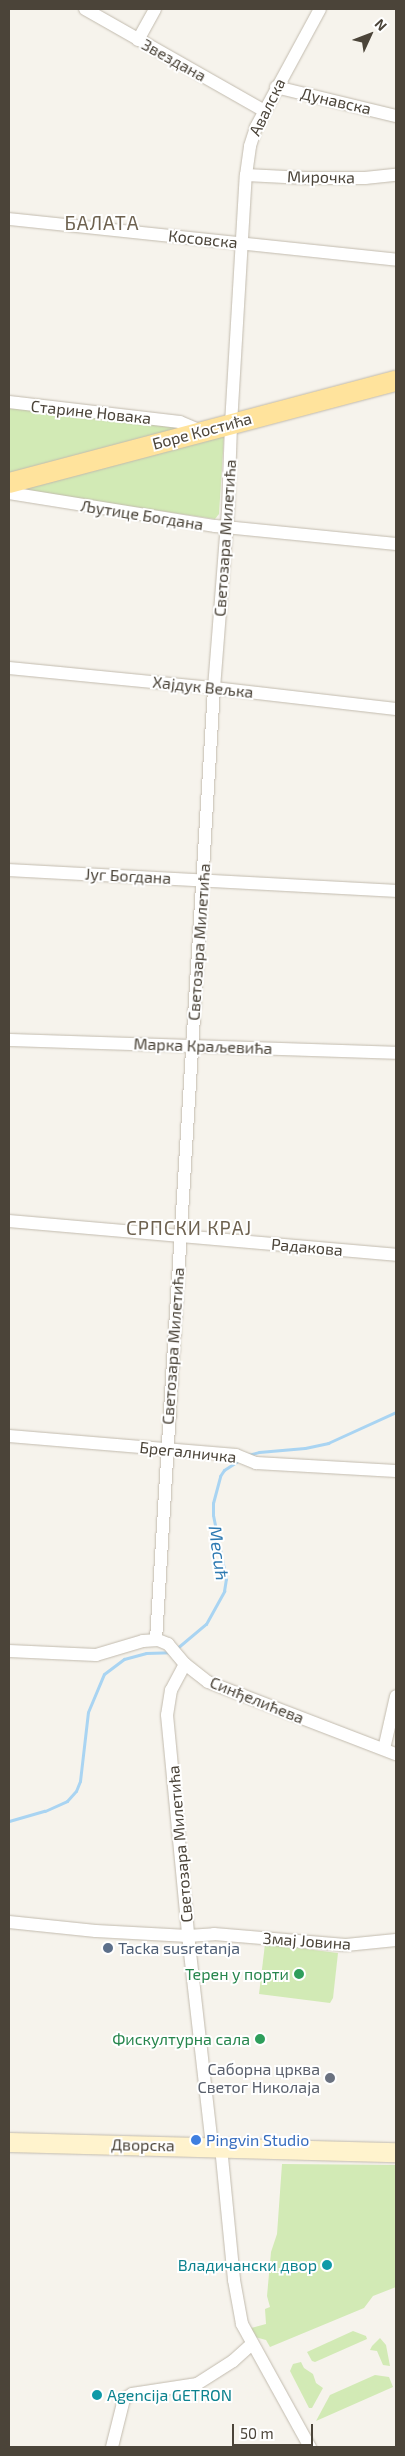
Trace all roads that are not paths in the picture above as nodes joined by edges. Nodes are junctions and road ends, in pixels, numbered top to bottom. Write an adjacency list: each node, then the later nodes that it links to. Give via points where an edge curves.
1 (85, 9): 4 (street, Звездана)
2 (155, 9): 4 (street)
3 (320, 9): 5 (street, Авалска)
4 (138, 40): 6 (street, Звездана)
5 (276, 87): 6 (street, Авалска); 7 (street, Дунавска)
6 (263, 110): 9 (street, Авалска, via 252,136)
7 (396, 116)
8 (396, 174): 9 (street, Мирочка, via 365,178)
9 (246, 175): 11 (street, Авалска)
10 (9, 219): 11 (street, Косовска)
11 (242, 244): 12 (street, Косовска); 15 (street, Светозара Милетића)
12 (396, 260)
13 (396, 381): 15 (main road, Боре Костића)
14 (9, 402): 16 (street, Старине Новака, via 180,422)
15 (231, 424): 16 (main road, Боре Костића); 19 (street, Светозара Милетића)
16 (201, 431): 17 (main road, Боре Костића)
17 (9, 483)
18 (9, 493): 19 (street, Љутице Богдана)
19 (227, 527): 20 (street, Љутице Богдана); 22 (street, Светозара Милетића)
20 (396, 544)
21 (9, 668): 22 (street, Хајдук Вељка)
22 (214, 688): 23 (street, Хајдук Вељка); 25 (street, Светозара Милетића)
23 (396, 710)
24 (9, 870): 25 (street, Југ Богдана)
25 (204, 881): 26 (street, Југ Богдана); 28 (street, Светозара Милетића)
26 (396, 891)
27 (9, 1040): 28 (street, Марка Краљевића)
28 (192, 1045): 29 (street, Марка Краљевића); 31 (street, Светозара Милетића)
29 (396, 1053)
30 (9, 1222): 31 (street, Радакова)
31 (180, 1235): 32 (street, Радакова); 34 (street, Светозара Милетића)
32 (396, 1254)
33 (9, 1436): 34 (street, Брегалничка)
34 (166, 1449): 35 (street, Брегалничка, via 236,1455 256,1463); 36 (street, Светозара Милетића)
35 (396, 1472)
36 (156, 1640): 37 (street, Синђелићева, via 96,1655); 38 (street, Синђелићева, via 168,1644)
37 (9, 1650)
38 (182, 1661): 40 (street, Синђелићева, via 201,1678 221,1687); 43 (street, Светозара Милетића, via 171,1690 167,1715)
39 (396, 1696): 40 (street)
40 (384, 1749): 41 (street, Синђелићева)
41 (396, 1754)
42 (9, 1922): 43 (street, Змај Јовина)
43 (188, 1936): 44 (street, Змај Јовина, via 214,1934 346,1945); 46 (street, Светозара Милетића)
44 (396, 1940)
45 (9, 2142): 46 (main road, Дворска)
46 (217, 2147): 47 (main road, Дворска); 48 (street, Светозара Милетића, via 237,2301 242,2324)
47 (396, 2152)
48 (252, 2344): 49 (street, via 197,2384 132,2394 124,2399); 50 (street, Светозара Милетића)
49 (112, 2447)
50 (310, 2447)

